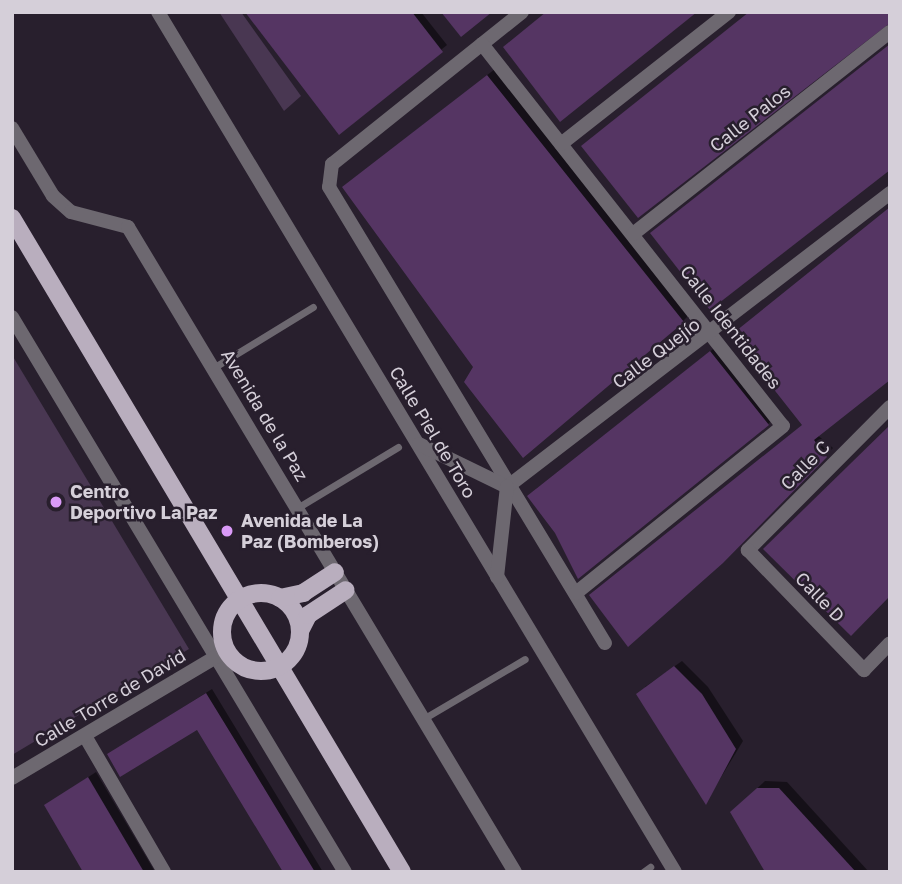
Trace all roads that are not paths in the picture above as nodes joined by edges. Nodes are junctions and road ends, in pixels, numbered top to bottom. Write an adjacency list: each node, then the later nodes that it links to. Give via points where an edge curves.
1 (158, 12): 16 (street, Calle Piel de Toro)
2 (523, 12): 5 (street)
3 (729, 12): 7 (street)
4 (890, 32): 10 (street, Calle Palos)
5 (482, 44): 7 (street, Calle Identidades); 18 (street, Calle Piel de Toro, via 332,163 329,187)
6 (12, 128): 14 (street, Avenida de la Paz, via 62,204 128,227)
7 (561, 144): 10 (street, Calle Identidades)
8 (890, 193): 13 (street, Calle Quejío)
9 (12, 218): 26 (main road)
10 (633, 234): 13 (street, Calle Identidades)
11 (313, 307): 14 (lane)
12 (12, 317): 30 (street)
13 (713, 335): 18 (street, Calle Quejío); 24 (street, Calle Identidades, via 783,426)
14 (213, 368): 19 (street, Avenida de la Paz)
15 (890, 407): 20 (street, Calle C)
16 (418, 444): 18 (street); 22 (street, Calle Piel de Toro)
17 (398, 447): 19 (lane)
18 (507, 487): 22 (street); 24 (street, Calle Piel de Toro)
19 (297, 508): 21 (street, Avenida de la Paz)
20 (748, 550): 29 (street, Calle D, via 864,670)
21 (335, 572): 23 (street, Avenida de la Paz); 25 (main road, via 303,593)
22 (498, 577): 40 (street, Calle Piel de Toro)
23 (346, 590): 27 (main road, via 308,615); 33 (street, Avenida de la Paz)
24 (576, 593): 28 (street, Calle Piel de Toro)
25 (280, 598): 26 (main road, via 253,593); 27 (main road)
26 (239, 599): 30 (main road, via 222,628); 32 (main road)
27 (300, 631): 32 (main road, via 292,656)
28 (605, 643)
29 (890, 643)
30 (221, 654): 32 (main road, via 245,668); 34 (street, Calle Torre de David); 37 (street)
31 (524, 659): 33 (lane)
32 (279, 666): 38 (main road)
33 (424, 719): 39 (street, Avenida de la Paz)
34 (85, 736): 35 (street, Calle Torre de David); 36 (street)
35 (12, 778)
36 (164, 872)
37 (345, 872)
38 (402, 872)
39 (515, 872)
40 (675, 872)

